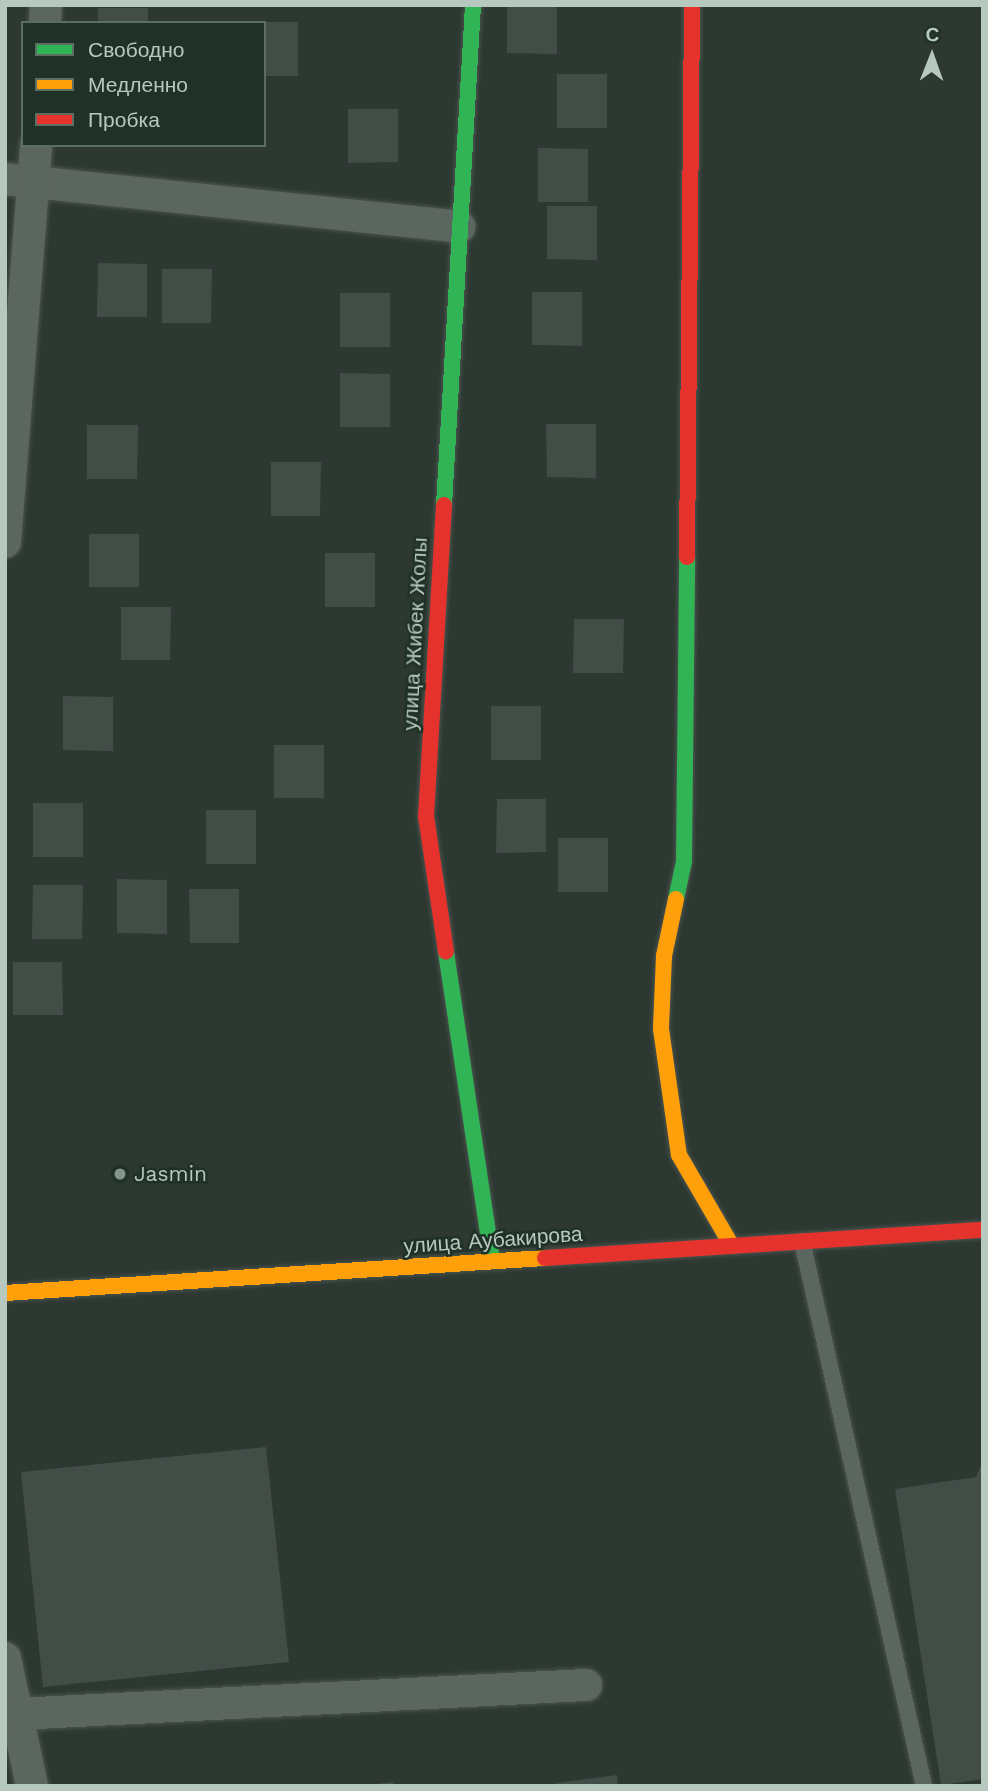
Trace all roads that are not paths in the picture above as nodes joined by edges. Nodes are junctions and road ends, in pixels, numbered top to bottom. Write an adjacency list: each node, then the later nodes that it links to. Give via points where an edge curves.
1 (473, 5): 5 (street, улица Жибек Жолы)
2 (692, 5): 9 (street, via 684,862 664,956 662,1029 679,1155)
3 (35, 147): 4 (street)
4 (19, 181): 5 (street); 6 (street)
5 (458, 227): 10 (street, улица Жибек Жолы, via 426,816)
6 (5, 542)
7 (983, 1230): 8 (street, улица Аубакирова)
8 (802, 1241): 9 (street, улица Аубакирова); 16 (lane)
9 (732, 1245): 10 (street, улица Аубакирова)
10 (492, 1261): 11 (street, улица Аубакирова)
11 (5, 1293)
12 (5, 1658): 14 (street)
13 (586, 1685): 14 (street)
14 (17, 1714): 15 (street)
15 (32, 1786)
16 (924, 1786)

